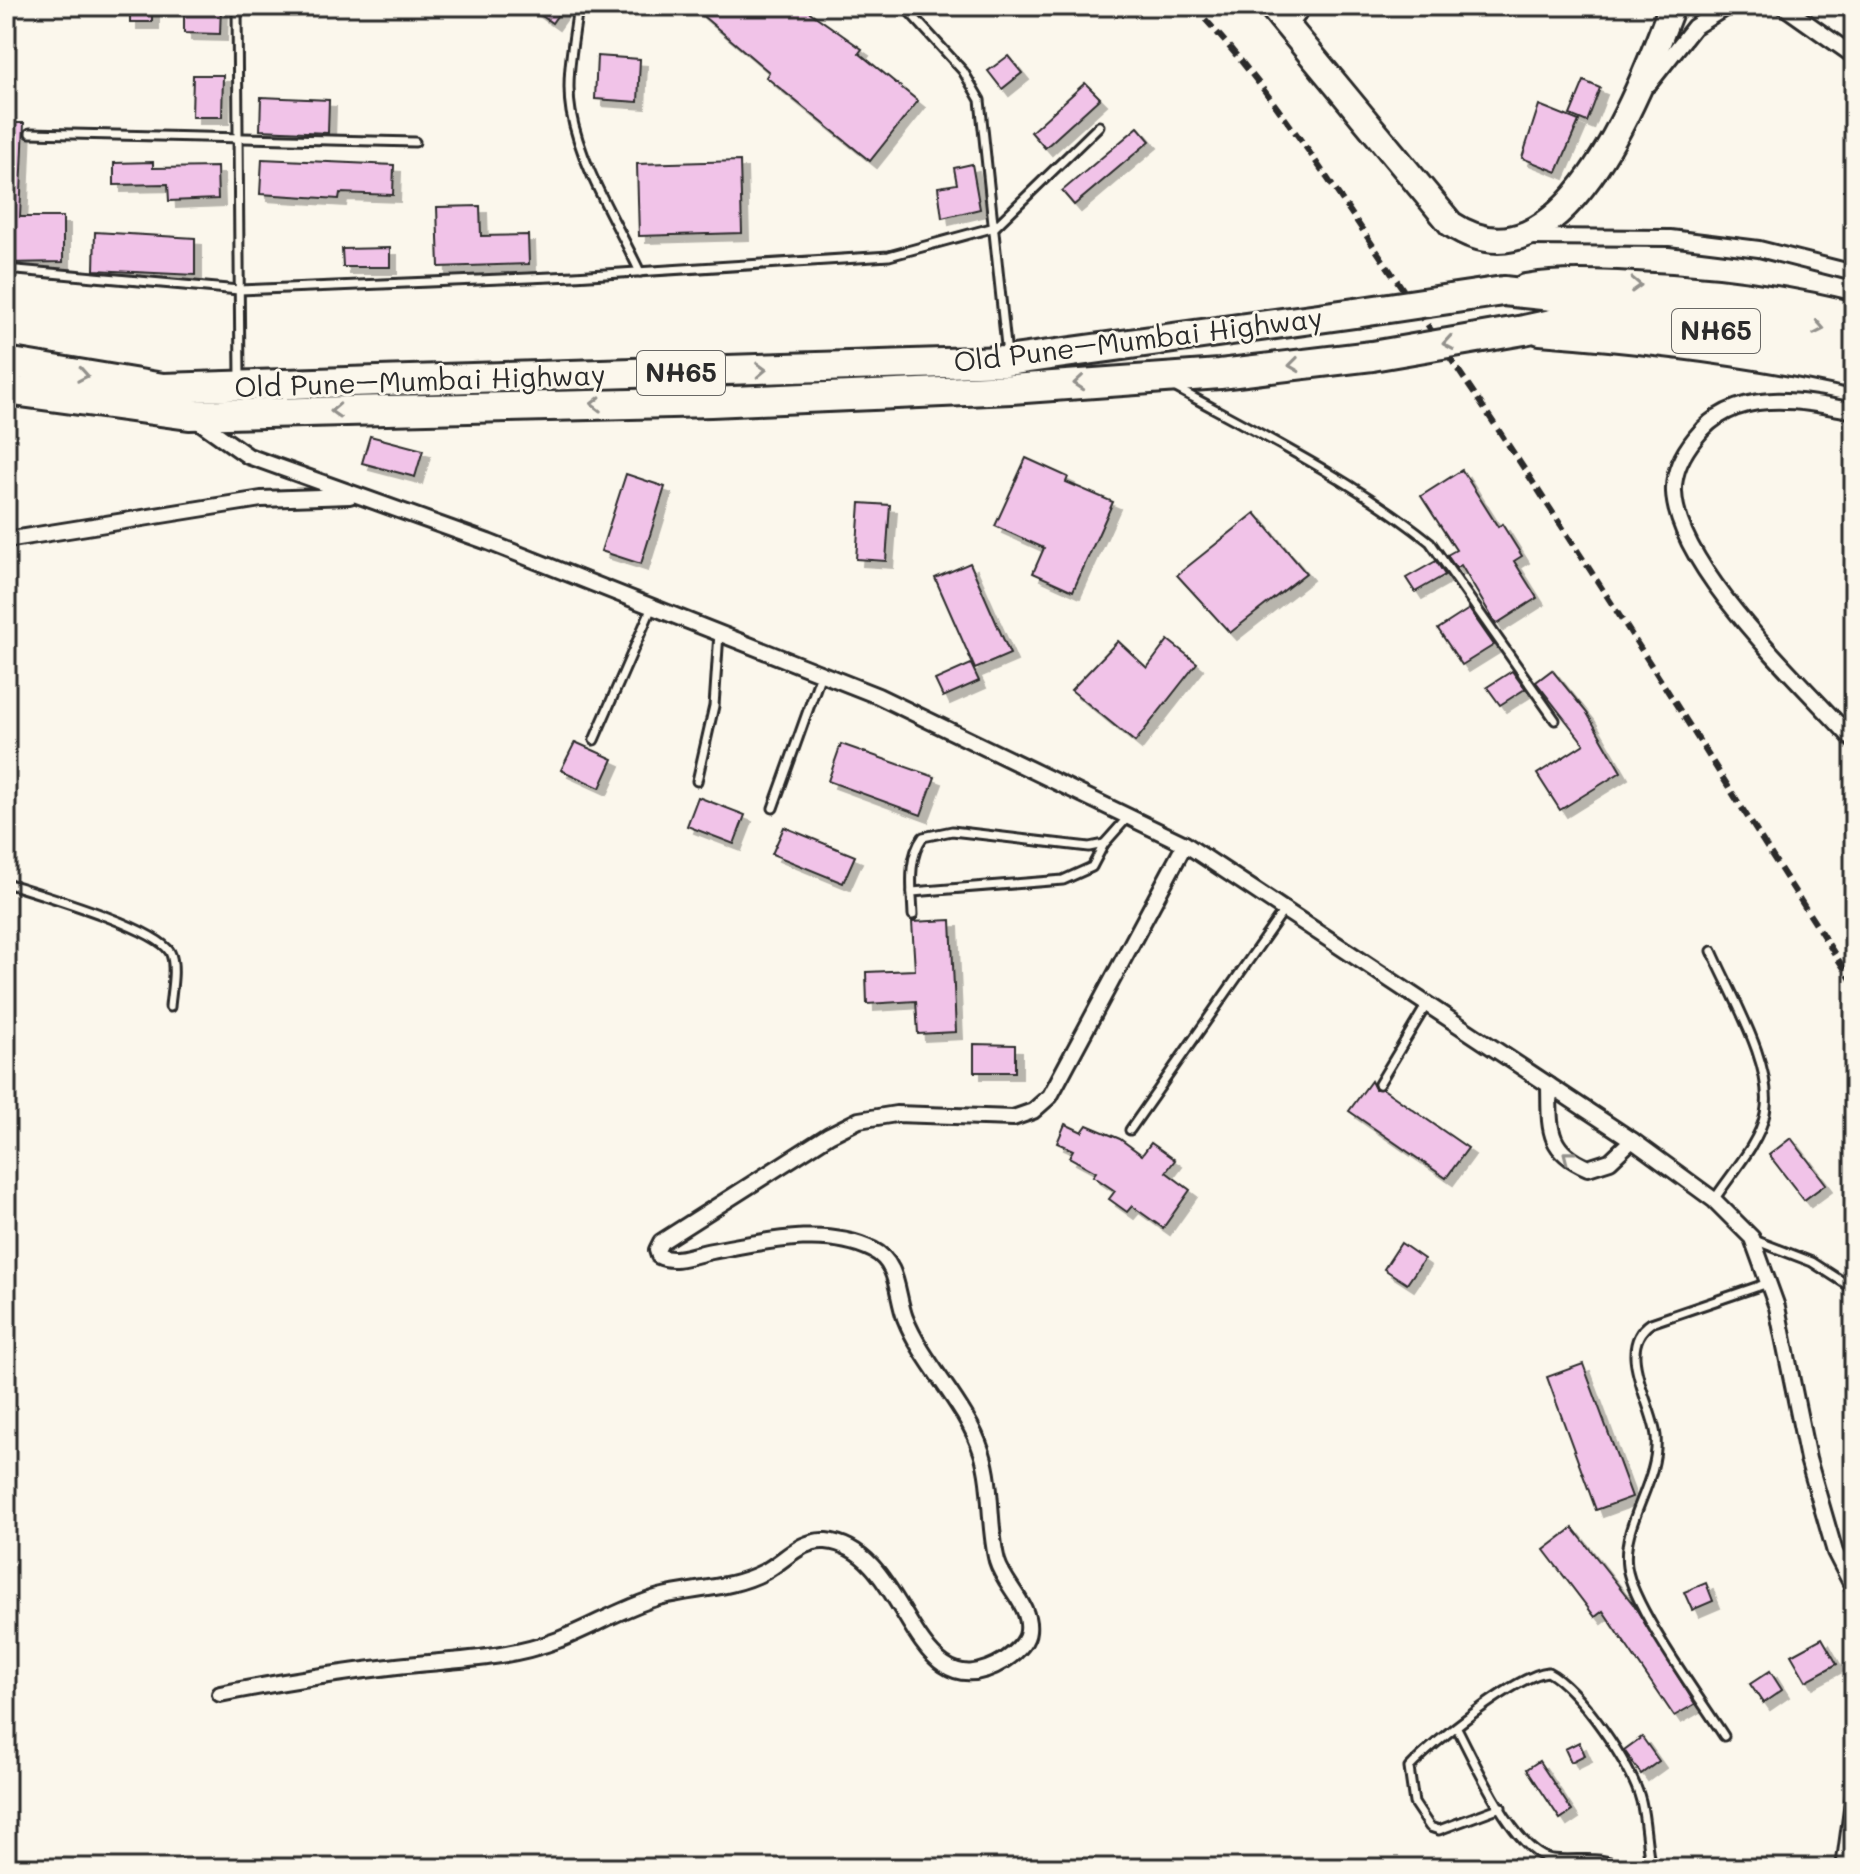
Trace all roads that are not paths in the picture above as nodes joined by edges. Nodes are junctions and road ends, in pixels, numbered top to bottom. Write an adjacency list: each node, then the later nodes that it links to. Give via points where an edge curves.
1 (237, 6): 14 (lane)
2 (578, 6): 19 (lane, via 571,114)
3 (904, 6): 16 (lane, via 963,71 980,100)
4 (1271, 6): 9 (main road)
5 (1304, 6): 9 (street)
6 (1672, 6): 11 (main road)
7 (1728, 6): 11 (street, via 1694,27)
8 (1783, 6): 10 (street)
9 (1289, 27): 17 (main road, via 1451,224 1472,238)
10 (1854, 56)
11 (1636, 100): 17 (main road, via 1594,173 1542,224)
12 (1099, 126): 16 (lane)
13 (30, 133): 14 (lane)
14 (238, 139): 15 (lane); 21 (lane)
15 (415, 142)
16 (995, 227): 19 (lane, via 889,256); 29 (lane)
17 (1520, 237): 20 (street, via 1670,238 1759,249)
18 (6, 269): 21 (lane)
19 (640, 272): 21 (lane)
20 (1854, 273)
21 (239, 290): 32 (lane)
22 (1503, 291): 23 (highway, NH65); 24 (main road, one-way to 24, via 1558,282 1704,288 1772,296); 29 (highway, Old Pune–Mumbai Highway / NH65, bridge)
23 (1575, 309): 25 (highway, NH65); 26 (highway, NH65, one-way to 26, via 1765,318); 27 (highway, NH65, via 1741,333)
24 (1854, 315)
25 (1524, 330): 30 (main road, via 1767,356); 31 (highway, Old Pune–Mumbai Highway, one-way to 31, bridge, via 1372,356)
26 (1854, 336)
27 (1854, 358)
28 (6, 362): 33 (highway, Old Pune–Mumbai Highway / NH65, one-way to 33)
29 (1009, 375): 31 (highway, Old Pune–Mumbai Highway / NH65, one-way to 29); 32 (highway, Old Pune–Mumbai Highway / NH65, one-way to 29); 36 (highway, Old Pune–Mumbai Highway / NH65, one-way to 36, via 711,402)
30 (1854, 376)
31 (1157, 377): 42 (lane, via 1291,450 1430,542)
32 (240, 386): 33 (highway, Old Pune–Mumbai Highway / NH65)
33 (163, 388): 36 (street)
34 (6, 390): 36 (highway, Old Pune–Mumbai Highway / NH65)
35 (1854, 411): 44 (street, via 1747,401 1719,414 1686,450 1674,493 1694,554 1723,595)
36 (189, 415): 37 (street, via 248,456)
37 (359, 496): 38 (street, via 261,499); 39 (street)
38 (6, 540)
39 (652, 607): 40 (street); 43 (lane)
40 (719, 633): 41 (street); 45 (lane, via 710,734)
41 (821, 674): 46 (lane); 47 (street)
42 (1555, 720)
43 (594, 740)
44 (1854, 741)
45 (697, 781)
46 (773, 808)
47 (1129, 816): 48 (lane); 49 (street)
48 (1104, 844): 51 (lane, via 1092,867 1063,880); 51 (lane, via 1089,847 934,832 914,849)
49 (1185, 844): 52 (street); 66 (street, via 1050,1096 1033,1111 1013,1118 896,1114 859,1120 747,1185 661,1242 657,1250 659,1256 673,1260 816,1238 843,1239 879,1252 893,1269 904,1315 919,1346 976,1433 997,1561 1026,1612 1025,1642 1006,1659 965,1673 947,1669 932,1658 891,1588 868,1563 826,1541 804,1544 743,1582 655,1598 511,1655 321,1676)
50 (6, 883): 56 (lane, via 127,926 159,943 172,963)
51 (912, 892): 53 (lane)
52 (1284, 910): 55 (street); 59 (lane)
53 (913, 915)
54 (1712, 951): 61 (lane, via 1762,1067 1767,1091 1765,1116)
55 (1427, 1004): 57 (lane); 58 (street)
56 (170, 1007)
57 (1379, 1084)
58 (1549, 1085): 60 (street); 60 (street, one-way to 58, via 1610,1161 1588,1168 1570,1160 1554,1144)
59 (1130, 1130)
60 (1632, 1140): 61 (street)
61 (1714, 1200): 62 (street)
62 (1752, 1238): 63 (street); 64 (lane, via 1812,1262)
63 (1770, 1283): 65 (street, via 1808,1459 1835,1552); 68 (lane, via 1651,1323 1635,1344 1656,1436 1655,1464 1627,1552 1627,1568 1652,1624)
64 (1854, 1289)
65 (1854, 1589)
66 (220, 1694)
67 (1457, 1728): 70 (lane); 70 (lane, via 1409,1768 1410,1791 1424,1822 1439,1830); 72 (lane, via 1523,1679 1548,1672 1561,1678 1632,1778 1641,1800)
68 (1724, 1736)
69 (1854, 1795): 73 (street)
70 (1501, 1807): 71 (lane, via 1535,1853 1549,1859 1612,1861)
71 (1624, 1868)
72 (1651, 1868)
73 (1844, 1868)

